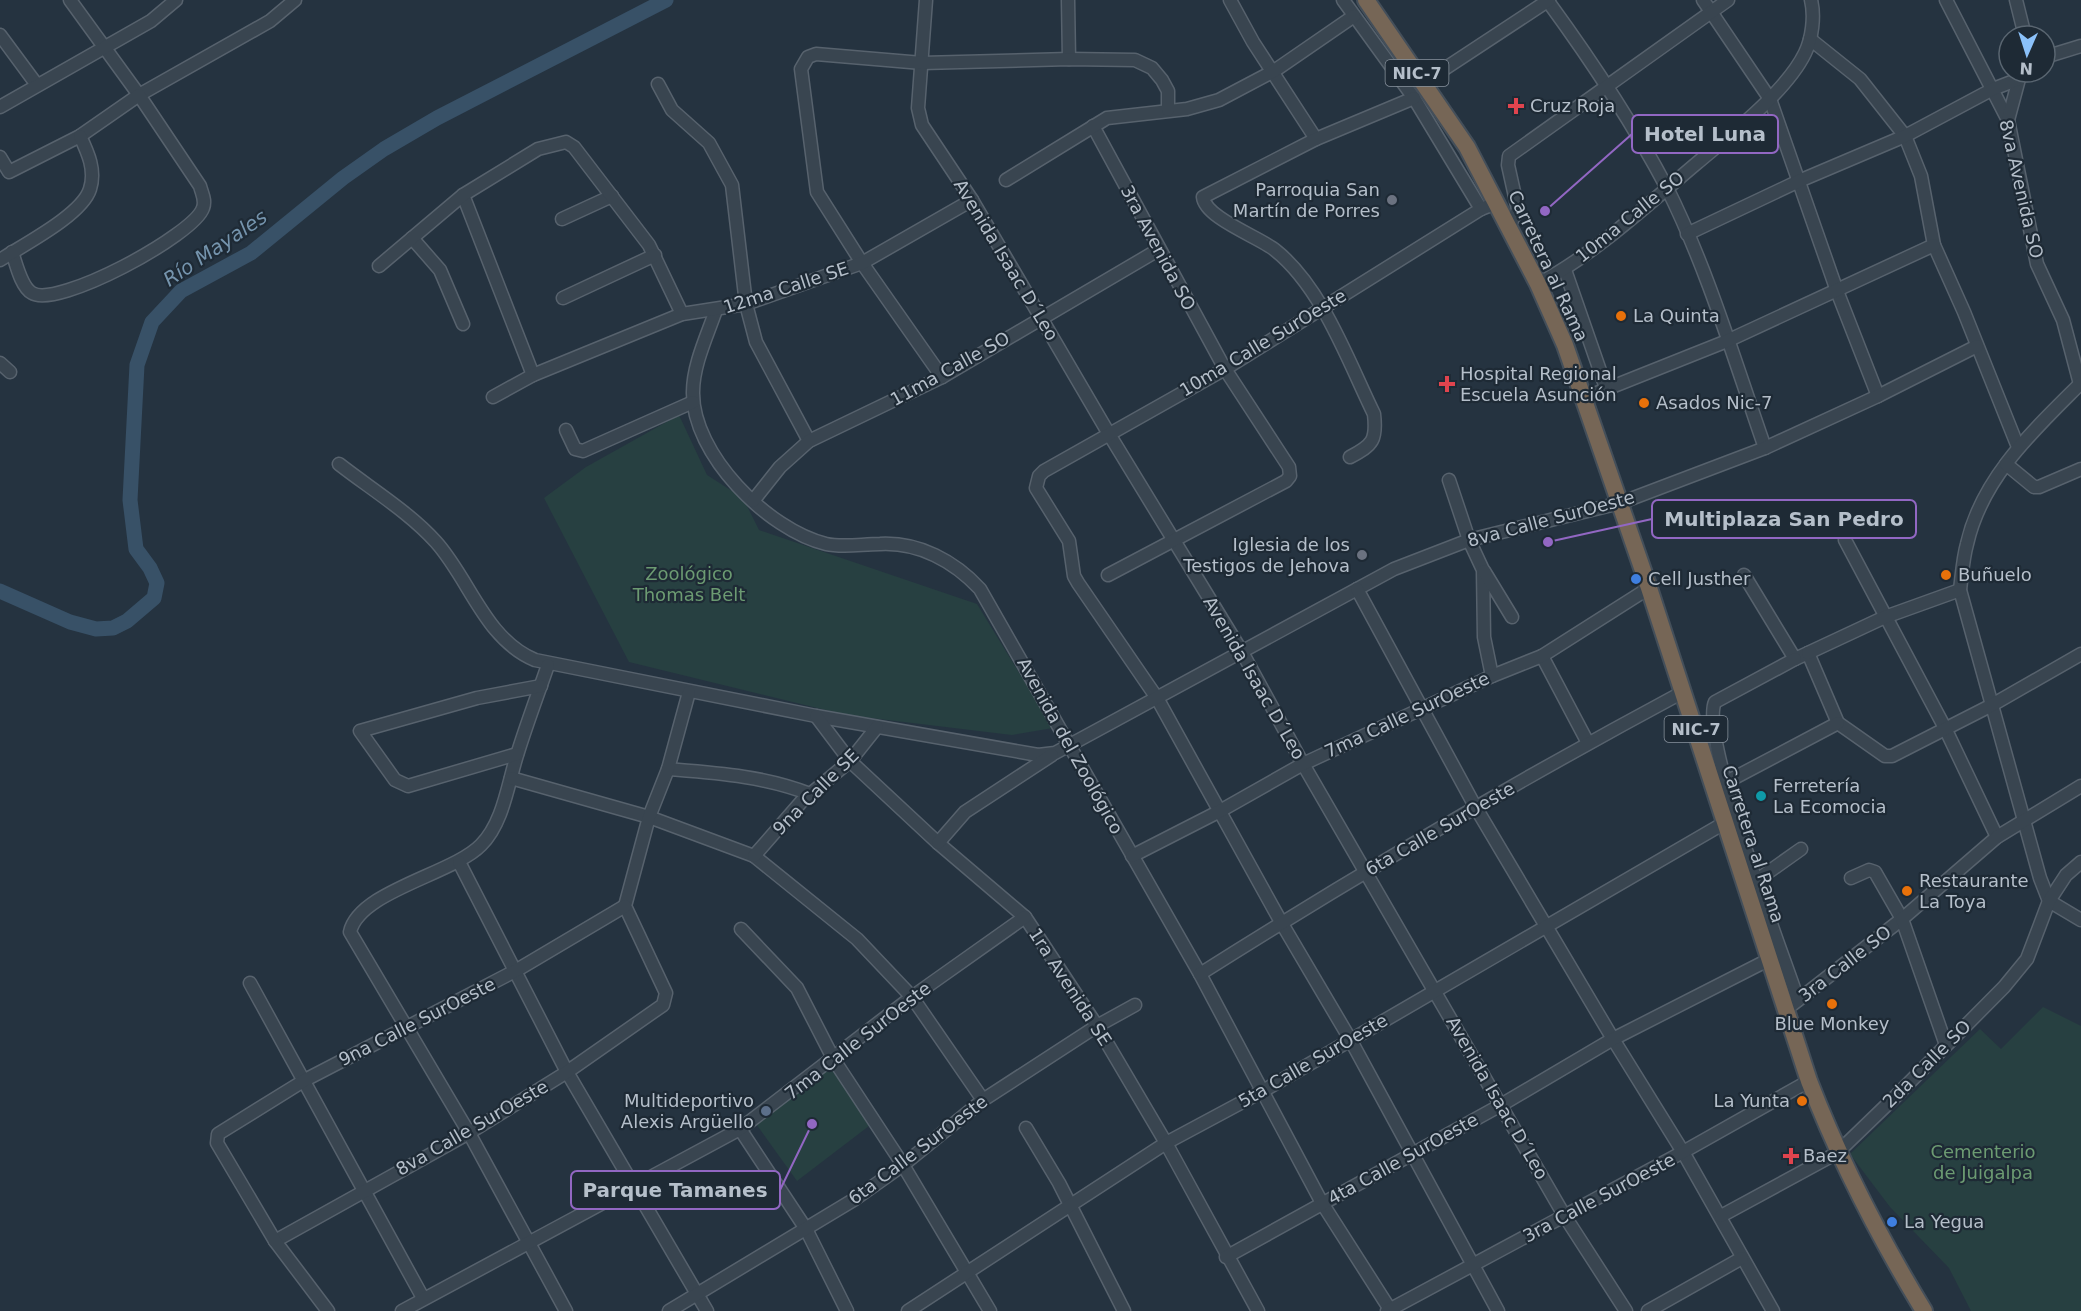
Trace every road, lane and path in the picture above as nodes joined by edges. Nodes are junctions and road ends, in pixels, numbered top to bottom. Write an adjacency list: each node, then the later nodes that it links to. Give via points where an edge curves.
1 (70, 0): 21 (street)
2 (176, 0): 21 (street, via 151,21)
3 (295, 0): 33 (street, via 270,21)
4 (926, 0): 24 (street, Avenida Isaac D´Leo)
5 (1068, 0): 23 (street)
6 (1230, 0): 25 (street, via 1252,42)
7 (1343, 0): 16 (street)
8 (1366, 0): 26 (highway, Carretera al Rama / NIC-7)
9 (1548, 0): 26 (street); 28 (street)
10 (1703, 0): 15 (street)
11 (1728, 0): 15 (street)
12 (1811, 0): 19 (street, 10ma Calle SO, via 1814,10)
13 (1946, 0): 32 (street, 8va Avenida SO)
14 (2016, 0): 17 (street)
15 (1712, 12): 28 (street); 35 (street)
16 (1354, 15): 25 (street); 34 (street)
17 (2022, 24)
18 (0, 35): 31 (street)
19 (1810, 39): 35 (street, 10ma Calle SO, via 1805,54); 41 (street, via 1860,79)
20 (2081, 46): 22 (street)
21 (104, 47): 31 (street); 33 (street)
22 (2057, 53)
23 (1069, 59): 24 (street); 37 (street, via 1135,60 1152,68 1168,91)
24 (922, 63): 50 (street, Avenida Isaac D´Leo, via 919,117); 61 (street, via 816,54 808,57 801,69 817,192)
25 (1274, 71): 37 (street, via 1203,106); 42 (street)
26 (1423, 83): 51 (highway, Carretera al Rama / NIC-7, via 1467,147)
27 (658, 84): 67 (street, via 672,110 709,143 732,185)
28 (1607, 84): 47 (street); 53 (street, via 1509,156 1518,210)
29 (2003, 84): 32 (street)
30 (2019, 84): 38 (street)
31 (37, 85): 36 (street)
32 (1993, 89): 38 (street, 8va Avenida SO); 41 (street)
33 (139, 95): 40 (street); 58 (street, via 200,186 203,210 191,226 104,278 53,296 34,295 28,290)
34 (1414, 98): 42 (street); 51 (street)
35 (1770, 99): 46 (street); 47 (street, 10ma Calle SO)
36 (0, 107)
37 (1168, 110): 39 (street, via 1116,116)
38 (2007, 120): 80 (street, 8va Avenida SO, via 2037,264 2063,320)
39 (1093, 126): 45 (street); 57 (street, 3ra Avenida SO)
40 (80, 136): 44 (street); 58 (street, via 90,158 90,191 75,211)
41 (1905, 136): 46 (street); 56 (street, via 1921,176)
42 (1316, 139): 68 (street, via 1204,194 1203,199 1237,230 1264,242 1285,259)
43 (0, 157): 44 (street)
44 (5, 174)
45 (1006, 180)
46 (1799, 181): 54 (street); 65 (street)
47 (1666, 188): 54 (street); 63 (street, 10ma Calle SO)
48 (463, 195): 49 (street, via 538,149 566,142); 55 (street); 78 (street)
49 (612, 196): 52 (street); 59 (street)
50 (972, 201): 61 (street, 12ma Calle SE); 71 (street, Avenida Isaac D´Leo)
51 (1489, 206): 53 (highway, Carretera al Rama / NIC-7); 68 (street, 10ma Calle SurOeste)
52 (562, 219)
53 (1508, 227): 64 (highway, Carretera al Rama / NIC-7)
54 (1687, 234): 73 (street)
55 (412, 238): 62 (street); 72 (street, via 440,270)
56 (1934, 245): 65 (street); 74 (street)
57 (1158, 250): 71 (street, 11ma Calle SO); 76 (street, 3ra Avenida SO)
58 (12, 252): 60 (street)
59 (655, 255): 66 (street); 70 (street)
60 (0, 260)
61 (862, 263): 67 (street, 12ma Calle SE); 79 (street)
62 (379, 266)
63 (1565, 270): 64 (street, 10ma Calle SO); 81 (street)
64 (1538, 284): 84 (highway, Carretera al Rama / NIC-7)
65 (1837, 291): 73 (street); 82 (street)
66 (563, 298)
67 (746, 304): 69 (street, 12ma Calle SE); 88 (street, via 756,342)
68 (1322, 308): 76 (street, 10ma Calle SurOeste); 91 (street, via 1374,414 1373,440 1368,448)
69 (716, 310): 70 (street, 12ma Calle SE); 85 (street, Avenida del Zoológico, via 695,373)
70 (682, 314): 78 (street, 12ma Calle SE)
71 (1040, 318): 79 (street, 11ma Calle SO); 87 (street, Avenida Isaac D´Leo)
72 (463, 324)
73 (1727, 341): 81 (street); 90 (street)
74 (1977, 346): 82 (street, 8va Calle SurOeste); 89 (street)
75 (0, 363): 77 (street)
76 (1225, 369): 87 (street, 10ma Calle SurOeste); 100 (street, 3ra Avenida SO, via 1289,467 1290,476)
77 (10, 372)
78 (533, 375): 83 (street, 12ma Calle SE)
79 (942, 377): 88 (street, 11ma Calle SO)
80 (2081, 384): 89 (street)
81 (1606, 388): 84 (street)
82 (1878, 396): 90 (street, 8va Calle SurOeste)
83 (493, 397)
84 (1584, 398): 97 (highway, Carretera al Rama / NIC-7)
85 (693, 402): 86 (street, via 583,451 575,449); 96 (street, Avenida del Zoológico, via 697,422 723,470)
86 (566, 430)
87 (1109, 434): 100 (street, Avenida Isaac D´Leo); 119 (street, 10ma Calle SurOeste, via 1044,471 1036,488 1069,541 1078,583)
88 (809, 441): 96 (street, 11ma Calle SO, via 780,467)
89 (2018, 447): 93 (street)
90 (1765, 448): 97 (street, 8va Calle SurOeste)
91 (1350, 457)
92 (339, 464): 114 (street, via 436,542 493,628 511,647)
93 (2006, 464): 94 (street, via 2034,487); 106 (street, via 1986,494 1967,543)
94 (2081, 469)
95 (1449, 480): 98 (street)
96 (753, 501): 127 (street, Avenida del Zoológico, via 777,522 811,540 843,546 885,544 917,548 957,566 980,589)
97 (1620, 503): 98 (street, 8va Calle SurOeste); 104 (highway, Carretera al Rama / NIC-7)
98 (1469, 540): 101 (street); 105 (street, 8va Calle SurOeste, via 1394,569)
99 (1845, 540): 108 (street)
100 (1175, 541): 102 (street); 109 (street, Avenida Isaac D´Leo)
101 (1483, 570): 107 (street); 115 (street, via 1484,637)
102 (1108, 575)
103 (1744, 575): 113 (street)
104 (1649, 588): 112 (street, 7ma Calle SurOeste); 118 (highway, Carretera al Rama / NIC-7)
105 (1357, 589): 109 (street, 8va Calle SurOeste); 121 (street)
106 (1960, 590): 108 (street); 120 (street)
107 (1512, 617)
108 (1885, 617): 110 (street); 125 (street)
109 (1242, 652): 119 (street, 8va Calle SurOeste); 131 (street, Avenida Isaac D´Leo)
110 (1808, 653): 113 (street); 123 (street)
111 (2081, 654): 120 (street)
112 (1542, 656): 115 (street, 7ma Calle SurOeste); 126 (street)
113 (1795, 659): 134 (street, via 1715,702 1711,717)
114 (548, 665): 116 (street); 117 (street)
115 (1492, 676): 121 (street, 7ma Calle SurOeste)
116 (541, 686): 129 (street); 129 (street, via 477,698 360,731 395,780 408,786)
117 (689, 692): 122 (street); 132 (street)
118 (1683, 692): 126 (street, 6ta Calle SurOeste); 134 (highway, Carretera al Rama / NIC-7)
119 (1157, 698): 127 (street, 8va Calle SurOeste); 138 (street)
120 (1992, 705): 125 (street); 140 (street)
121 (1421, 710): 131 (street, 7ma Calle SurOeste); 137 (street)
122 (816, 716): 124 (street); 130 (street, 1ra Avenida SE)
123 (1838, 723): 125 (street, via 1885,756); 134 (street)
124 (877, 727): 128 (street, via 1019,753); 130 (street, 9na Calle SE)
125 (1945, 728): 142 (street)
126 (1588, 743): 137 (street, 6ta Calle SurOeste)
127 (1070, 744): 128 (street, 8va Calle SurOeste); 146 (street, Avenida del Zoológico)
128 (1055, 753): 143 (street, 8va Calle SurOeste, via 964,812)
129 (517, 754): 133 (street)
130 (850, 761): 136 (street, 9na Calle SE); 143 (street, 1ra Avenida SE)
131 (1303, 764): 138 (street, 7ma Calle SurOeste); 149 (street, Avenida Isaac D´Leo)
132 (668, 769): 136 (street, via 755,777); 139 (street)
133 (511, 778): 139 (street); 147 (street, via 488,836)
134 (1720, 786): 141 (highway, Carretera al Rama / NIC-7); 151 (street)
135 (2081, 786): 140 (street, 3ra Calle SO)
136 (810, 794): 145 (street, 9na Calle SE)
137 (1476, 808): 149 (street, 6ta Calle SurOeste); 158 (street)
138 (1220, 811): 146 (street, 7ma Calle SurOeste); 157 (street)
139 (649, 817): 145 (street); 153 (street)
140 (2022, 819): 142 (street, 3ra Calle SO); 152 (street)
141 (1726, 822): 151 (highway, Carretera al Rama / NIC-7); 158 (street, 5ta Calle SurOeste)
142 (1997, 837): 155 (street, 3ra Calle SO)
143 (938, 843): 154 (street, 1ra Avenida SE)
144 (1801, 849): 151 (street)
145 (754, 856): 165 (street, via 857,939)
146 (1132, 856): 162 (street, Avenida del Zoológico)
147 (459, 862): 161 (street); 169 (street, via 395,890 363,911 350,932)
148 (2081, 862): 152 (street, 2da Calle SO, via 2066,875)
149 (1366, 872): 157 (street, 6ta Calle SurOeste); 164 (street, Avenida Isaac D´Leo)
150 (1851, 878): 155 (street, via 1869,870 1875,872)
151 (1752, 884): 160 (highway, Carretera al Rama / NIC-7); 166 (street)
152 (2049, 901): 156 (street); 172 (street, 2da Calle SO, via 2027,959)
153 (625, 906): 161 (street, 9na Calle SurOeste); 174 (street, 8va Calle SurOeste, via 666,993 663,1005)
154 (1025, 917): 165 (street, 7ma Calle SurOeste); 168 (street, 1ra Avenida SE)
155 (1902, 919): 166 (street, 3ra Calle SO); 172 (street)
156 (2081, 920)
157 (1281, 922): 162 (street, 6ta Calle SurOeste); 170 (street)
158 (1545, 926): 164 (street, 5ta Calle SurOeste); 171 (street)
159 (741, 929): 173 (street, via 797,988)
160 (1770, 959): 166 (highway, Carretera al Rama / NIC-7); 171 (street, 4ta Calle SurOeste)
161 (517, 970): 169 (street, 9na Calle SurOeste); 174 (street)
162 (1200, 974): 177 (street, Avenida del Zoológico)
163 (250, 983): 175 (street)
164 (1435, 992): 170 (street, 5ta Calle SurOeste); 179 (street, Avenida Isaac D´Leo)
165 (912, 997): 173 (street, 7ma Calle SurOeste); 178 (street)
166 (1793, 1004): 176 (highway, Carretera al Rama / NIC-7)
167 (1135, 1005): 168 (street, 6ta Calle SurOeste)
168 (1097, 1026): 178 (street, 6ta Calle SurOeste); 183 (street, 1ra Avenida SE)
169 (407, 1027): 175 (street, 9na Calle SurOeste); 182 (street)
170 (1350, 1039): 177 (street, 5ta Calle SurOeste); 185 (street)
171 (1613, 1039): 179 (street, 4ta Calle SurOeste); 184 (street)
172 (1946, 1045): 186 (street, 2da Calle SO)
173 (834, 1060): 181 (street, 7ma Calle SurOeste); 187 (street)
174 (567, 1072): 182 (street, 8va Calle SurOeste); 188 (street)
175 (305, 1080): 189 (street); 195 (street, 9na Calle SurOeste, via 218,1134 217,1143)
176 (1809, 1081): 184 (street, 3ra Calle SurOeste); 186 (highway, Carretera al Rama / NIC-7)
177 (1263, 1091): 183 (street, 5ta Calle SurOeste); 190 (street, Avenida del Zoológico)
178 (983, 1100): 187 (street, 6ta Calle SurOeste)
179 (1501, 1105): 185 (street, 4ta Calle SurOeste); 192 (street, Avenida Isaac D´Leo)
180 (1026, 1128): 191 (street)
181 (740, 1130): 188 (street, 7ma Calle SurOeste); 194 (street)
182 (469, 1133): 189 (street, 8va Calle SurOeste); 196 (street)
183 (1166, 1143): 191 (street, 5ta Calle SurOeste); 197 (street, 1ra Avenida SE)
184 (1683, 1152): 192 (street, 3ra Calle SurOeste); 193 (street)
185 (1412, 1153): 190 (street, 4ta Calle SurOeste); 199 (street)
186 (1837, 1153): 193 (street, 2da Calle SO); 218 (highway, Carretera al Rama / NIC-7)
187 (903, 1165): 194 (street, 6ta Calle SurOeste); 200 (street)
188 (633, 1189): 196 (street, 7ma Calle SurOeste); 201 (street)
189 (365, 1191): 195 (street, 8va Calle SurOeste); 202 (street)
190 (1322, 1203): 197 (street, 4ta Calle SurOeste); 203 (street, Avenida del Zoológico)
191 (1069, 1204): 200 (street, 5ta Calle SurOeste); 212 (street)
192 (1564, 1215): 199 (street, 3ra Calle SurOeste); 215 (street, Avenida Isaac D´Leo)
193 (1721, 1216): 198 (street)
194 (806, 1229): 201 (street, 6ta Calle SurOeste); 209 (street)
195 (275, 1241): 204 (street)
196 (530, 1243): 202 (street, 7ma Calle SurOeste); 206 (street)
197 (1226, 1257): 213 (street, 1ra Avenida SE)
198 (1742, 1258): 216 (street); 217 (street)
199 (1474, 1265): 203 (street, 3ra Calle SurOeste); 214 (street)
200 (968, 1273): 210 (street, 5ta Calle SurOeste); 211 (street)
201 (697, 1294): 207 (street, 6ta Calle SurOeste); 208 (street)
202 (423, 1298): 205 (street, 7ma Calle SurOeste)
203 (1389, 1310)
204 (328, 1311)
205 (402, 1311)
206 (566, 1311)
207 (669, 1311)
208 (707, 1311)
209 (847, 1311)
210 (908, 1311)
211 (990, 1311)
212 (1124, 1311)
213 (1258, 1311)
214 (1498, 1311)
215 (1626, 1311)
216 (1648, 1311)
217 (1773, 1311)
218 (1924, 1311)

